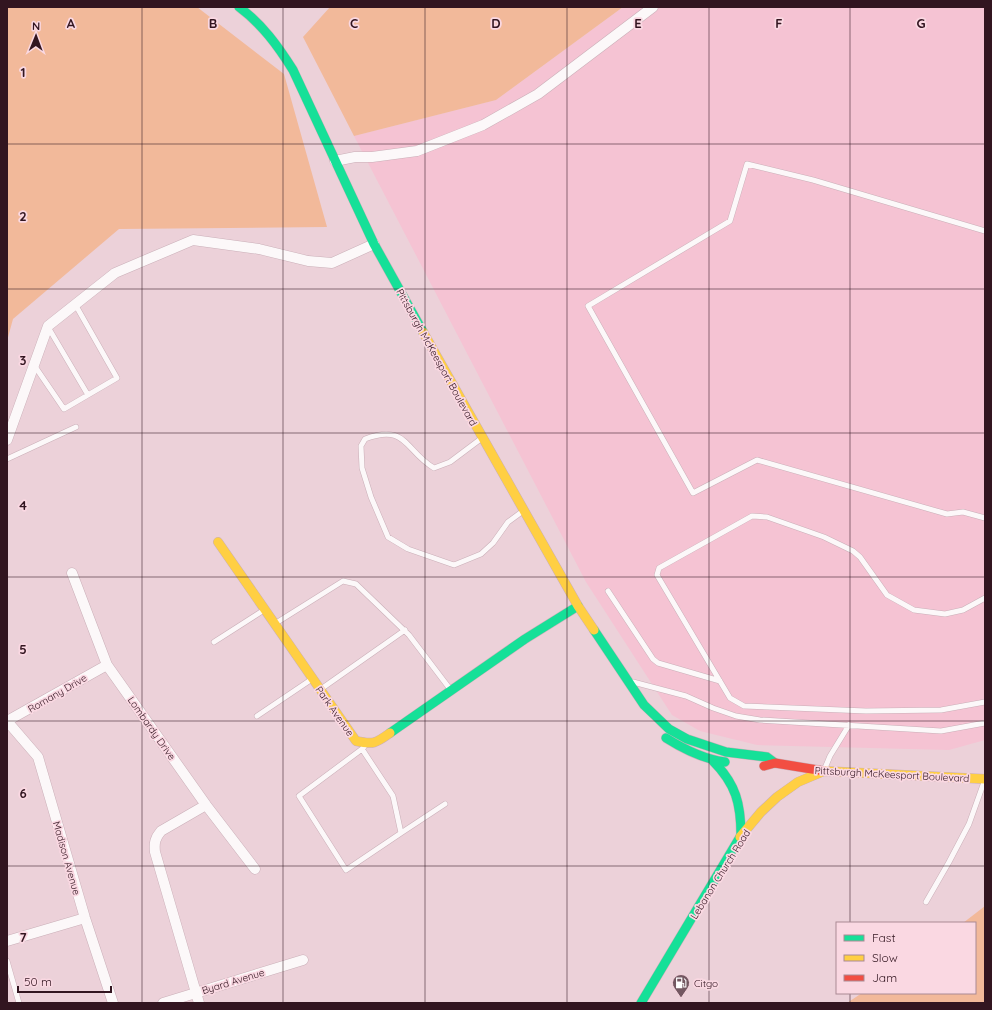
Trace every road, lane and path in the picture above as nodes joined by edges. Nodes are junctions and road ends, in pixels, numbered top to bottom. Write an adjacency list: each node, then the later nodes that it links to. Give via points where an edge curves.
1 (239, 7): 3 (main road, Pittsburgh McKeesport Boulevard, via 252,17 277,45 293,70)
2 (653, 7): 3 (street, via 538,94 483,124 417,151)
3 (335, 161): 5 (main road, Pittsburgh McKeesport Boulevard)
4 (985, 231): 15 (lane, via 813,180 747,164 730,222 588,306 693,494 757,460 947,514 963,512)
5 (374, 244): 6 (street, via 332,263 193,240 115,273); 11 (main road, Pittsburgh McKeesport Boulevard)
6 (75, 304): 7 (street); 9 (lane, via 117,378)
7 (48, 326): 8 (street); 9 (lane)
8 (34, 365): 9 (lane, via 64,409); 12 (street)
9 (88, 395)
10 (76, 426): 13 (lane)
11 (482, 437): 14 (main road, Pittsburgh McKeesport Boulevard); 14 (lane, via 450,462 434,468 408,443 392,434 378,434 365,439 361,446 362,468 388,537 408,549 454,565 481,554 493,543 508,522)
12 (7, 440)
13 (7, 459)
14 (524, 511): 20 (main road, Pittsburgh McKeesport Boulevard)
15 (985, 518)
16 (218, 542): 21 (main road, Park Avenue)
17 (72, 573): 25 (street, Lombardy Drive)
18 (608, 591): 28 (lane, via 658,664)
19 (985, 598): 28 (lane, via 963,610 945,614 914,610 888,596 860,557 852,551 824,537 783,522 752,516 659,568 657,575)
20 (578, 606): 27 (main road, Pittsburgh McKeesport Boulevard); 30 (main road)
21 (264, 609): 22 (main road, Park Avenue); 24 (lane)
22 (275, 624): 23 (lane, via 344,581 356,584); 26 (main road, Park Avenue)
23 (405, 630): 29 (lane); 30 (lane)
24 (214, 642)
25 (107, 665): 34 (street, Romany Drive); 45 (street, Lombardy Drive)
26 (312, 678): 29 (main road, Park Avenue); 33 (lane)
27 (628, 681): 32 (main road, Pittsburgh McKeesport Boulevard); 36 (lane, via 686,696 736,716 760,720)
28 (720, 681): 31 (lane, via 730,698 744,706 866,711 941,710)
29 (320, 690): 37 (main road, Park Avenue, via 356,741)
30 (451, 690): 37 (main road, via 379,741)
31 (985, 702)
32 (644, 705): 38 (main road, Pittsburgh McKeesport Boulevard, via 648,720 663,735 684,749); 40 (main road, Pittsburgh McKeesport Boulevard, via 669,729 687,739 726,752 767,757)
33 (257, 716)
34 (7, 721): 50 (street, Madison Avenue, via 38,757)
35 (985, 723): 36 (lane, via 941,731)
36 (849, 725): 42 (lane)
37 (365, 747): 46 (lane, via 393,796); 46 (lane, via 299,796 346,870)
38 (714, 761): 39 (main road, Pittsburgh McKeesport Boulevard); 47 (main road, via 724,771 736,794 742,816)
39 (735, 763)
40 (774, 763): 41 (main road, Pittsburgh McKeesport Boulevard); 42 (main road, Pittsburgh McKeesport Boulevard)
41 (756, 765)
42 (824, 771): 43 (main road, Pittsburgh McKeesport Boulevard); 47 (main road, Lebanon Church Road, via 798,782 777,797)
43 (985, 779): 49 (lane, via 969,824)
44 (445, 804): 46 (lane)
45 (206, 805): 48 (street, Lombardy Drive); 54 (street, via 161,831 154,844)
46 (401, 833)
47 (741, 836): 59 (main road, Lebanon Church Road)
48 (255, 869)
49 (926, 902)
50 (85, 918): 51 (street); 56 (street, Madison Avenue)
51 (7, 941)
52 (303, 960): 54 (street, Byard Avenue)
53 (7, 961): 55 (lane)
54 (196, 993): 57 (street, Byard Avenue); 58 (street)
55 (19, 1003)
56 (113, 1003)
57 (163, 1003)
58 (199, 1003)
59 (641, 1003)

